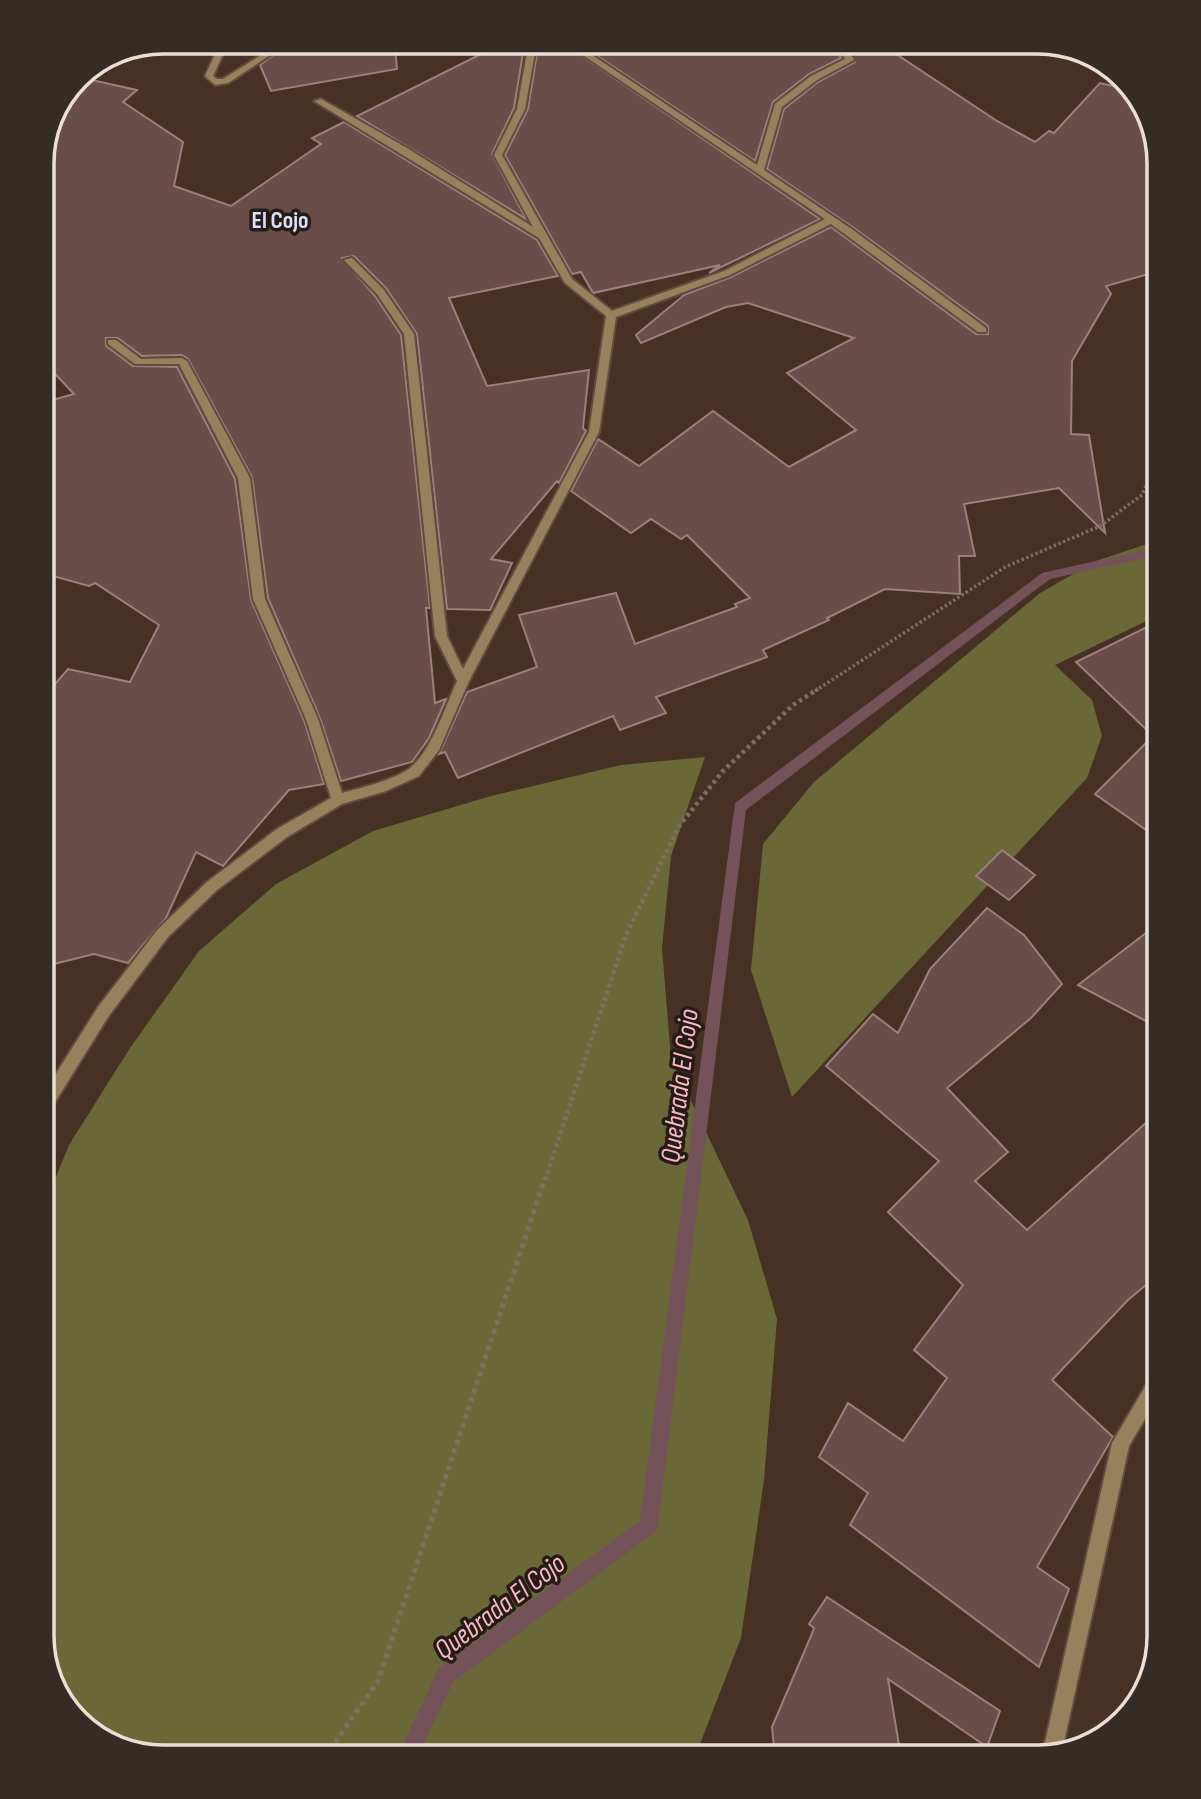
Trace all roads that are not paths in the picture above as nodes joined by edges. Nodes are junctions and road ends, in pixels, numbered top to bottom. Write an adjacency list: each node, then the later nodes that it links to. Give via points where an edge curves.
1 (219, 54): 2 (street, via 209,76 215,82 225,81)
2 (268, 54)
3 (531, 54): 9 (street, via 521,109 498,155)
4 (585, 54): 7 (street)
5 (846, 54): 7 (street, via 849,60 814,78 778,106)
6 (318, 101): 9 (street)
7 (760, 172): 8 (street)
8 (831, 220): 11 (street, via 727,273); 12 (street)
9 (541, 236): 11 (street, via 568,281)
10 (349, 260): 14 (street, via 381,292 409,334 442,635)
11 (611, 315): 14 (street, via 594,432)
12 (982, 330)
13 (112, 342): 15 (street, via 139,362 182,361 244,478 259,599 312,719)
14 (463, 681): 15 (street, via 434,746 414,772)
15 (338, 800): 16 (street, via 242,863 163,933 103,1012)
16 (54, 1091)
17 (1147, 1399): 18 (street, via 1121,1443)
18 (1053, 1744)

